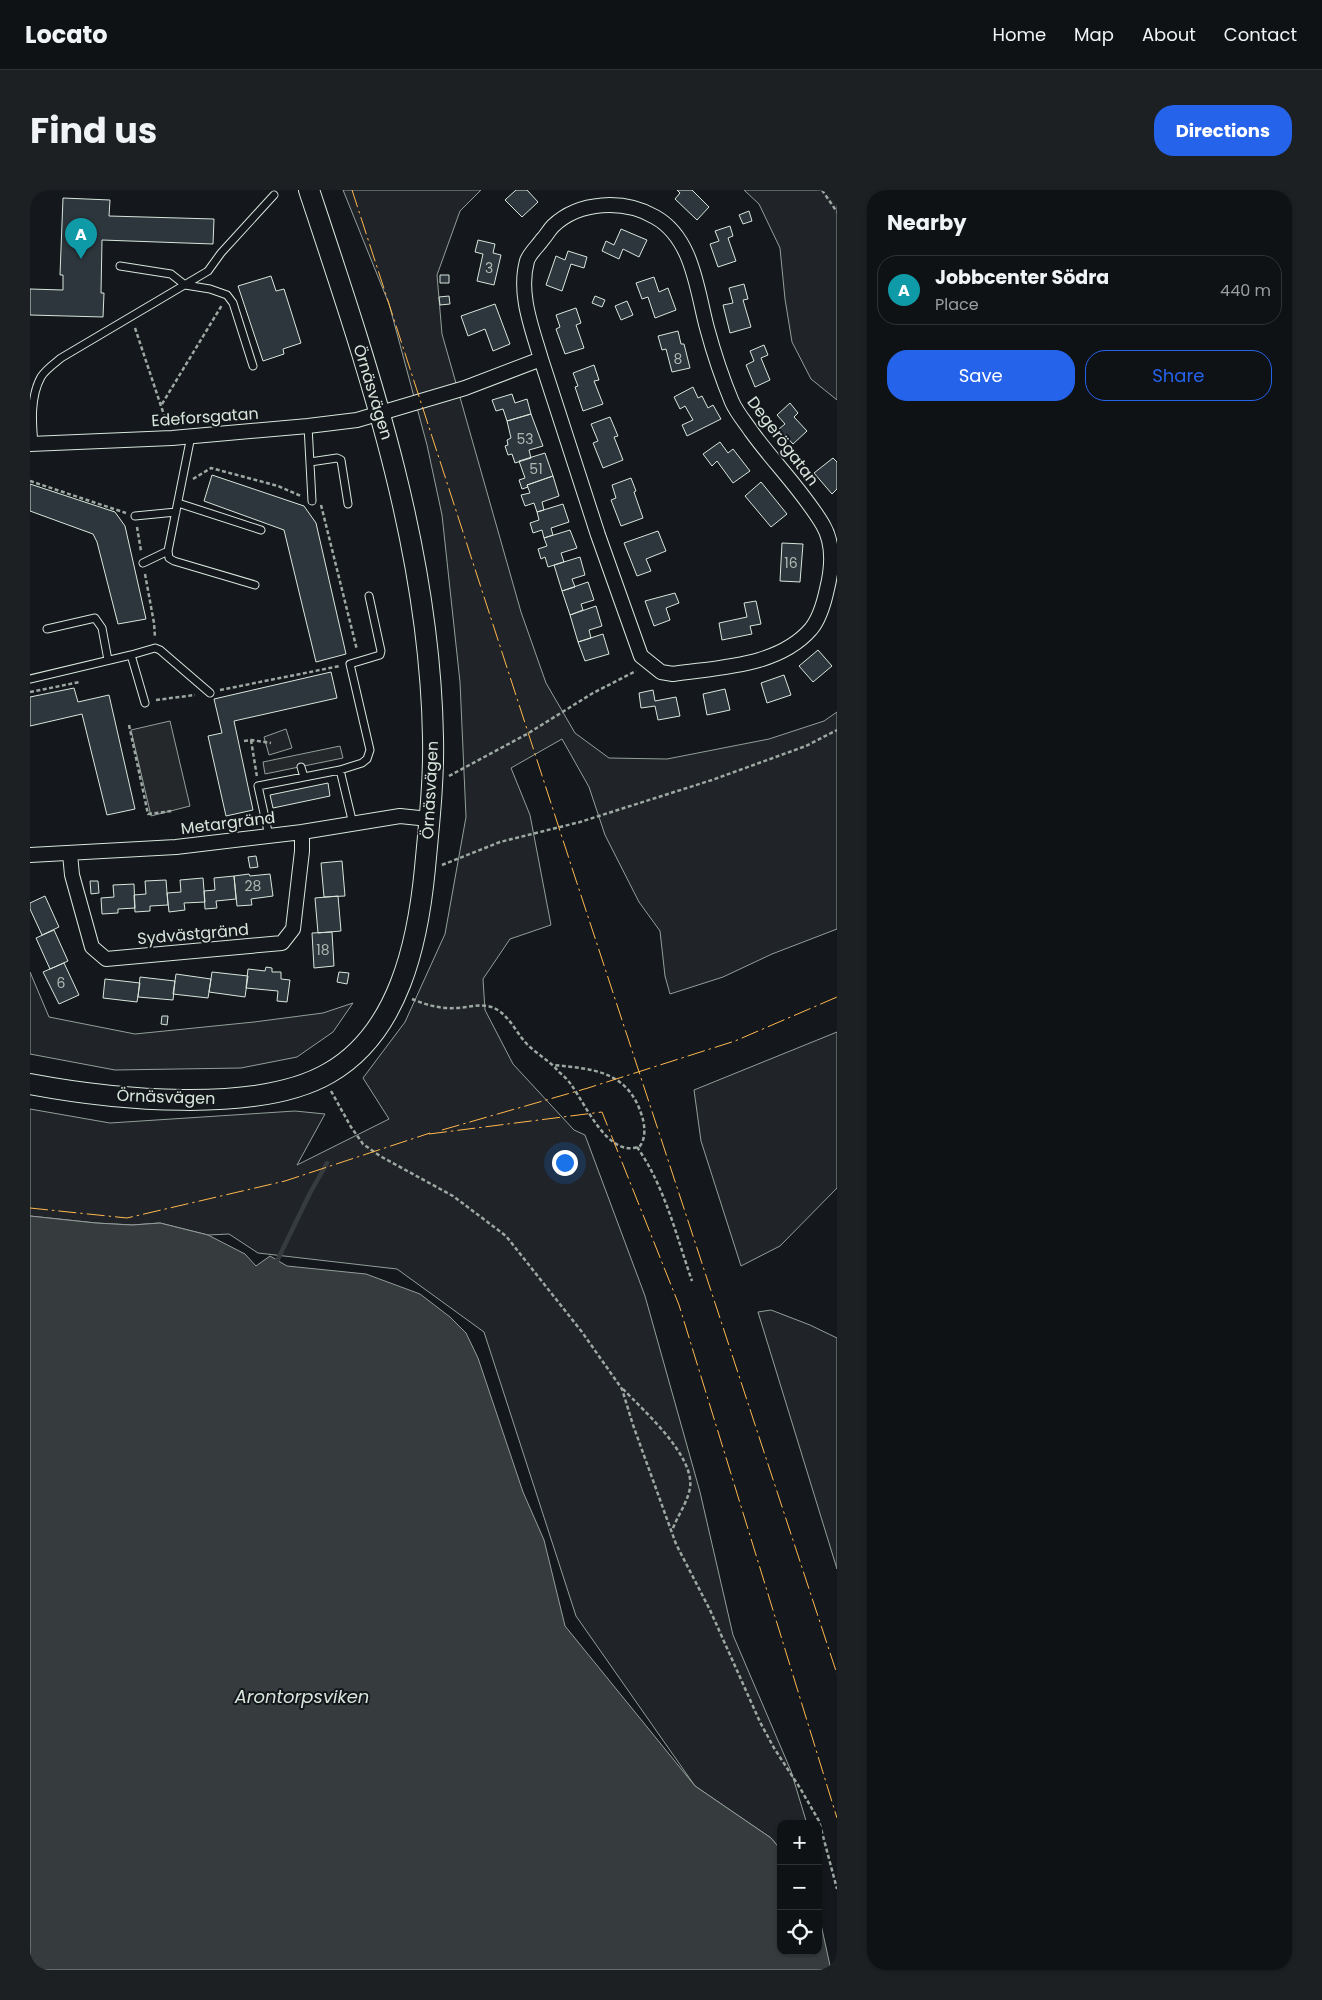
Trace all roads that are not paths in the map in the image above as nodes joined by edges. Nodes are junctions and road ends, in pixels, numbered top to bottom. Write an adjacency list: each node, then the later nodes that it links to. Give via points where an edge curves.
1 (309, 190): 7 (street, Örnäsvägen)
2 (274, 195): 4 (lane, via 221,252 208,271)
3 (120, 266): 4 (lane, via 171,274)
4 (185, 285): 6 (lane, via 227,295 233,303); 10 (lane, via 61,358 41,377 34,396)
5 (541, 359): 5 (street, Degerögatan, via 641,656 661,672 673,674 748,663 784,651 811,629 822,610 831,572 824,527 734,407 720,375 691,261 673,233 656,217 629,206 602,205 575,212 553,226 528,259 524,285 527,314); 7 (street, via 465,388)
6 (253, 366)
7 (381, 413): 8 (street, Edeforsgatan, via 357,420); 31 (street, Örnäsvägen, via 405,510 423,610 433,737)
8 (308, 426): 9 (street, Edeforsgatan); 11 (lane)
9 (191, 436): 10 (street, Edeforsgatan); 13 (lane)
10 (32, 444)
11 (310, 462): 12 (lane); 14 (lane, via 341,460)
12 (312, 501)
13 (178, 503): 15 (lane); 17 (lane)
14 (348, 504)
15 (176, 512): 16 (lane); 18 (lane)
16 (135, 516)
17 (262, 530)
18 (168, 551): 19 (lane); 20 (lane, via 174,562)
19 (143, 563)
20 (255, 585)
21 (369, 596): 29 (lane, via 380,655 350,664 370,750 362,763)
22 (46, 629): 24 (lane, via 95,618 102,628)
23 (131, 655): 24 (lane); 26 (lane, via 155,648 164,652); 27 (lane)
24 (108, 660): 25 (lane)
25 (30, 679)
26 (210, 692)
27 (145, 703)
28 (301, 767): 30 (lane)
29 (340, 770): 30 (lane); 32 (lane)
30 (304, 777): 34 (lane, via 258,786)
31 (429, 819): 32 (street, Metargränd, via 400,816); 37 (street, Örnäsvägen, via 413,940 397,993 381,1023 348,1061 308,1084 281,1092 216,1099 144,1098)
32 (353, 824): 33 (street, Metargränd)
33 (302, 832): 34 (street, Metargränd); 36 (street, Sydvästgränd, via 293,929 282,943 248,947 106,959 92,948 72,875)
34 (269, 836): 36 (street, Metargränd, via 176,847)
35 (30, 854): 36 (street, Metargränd)
36 (70, 854)
37 (30, 1084)

